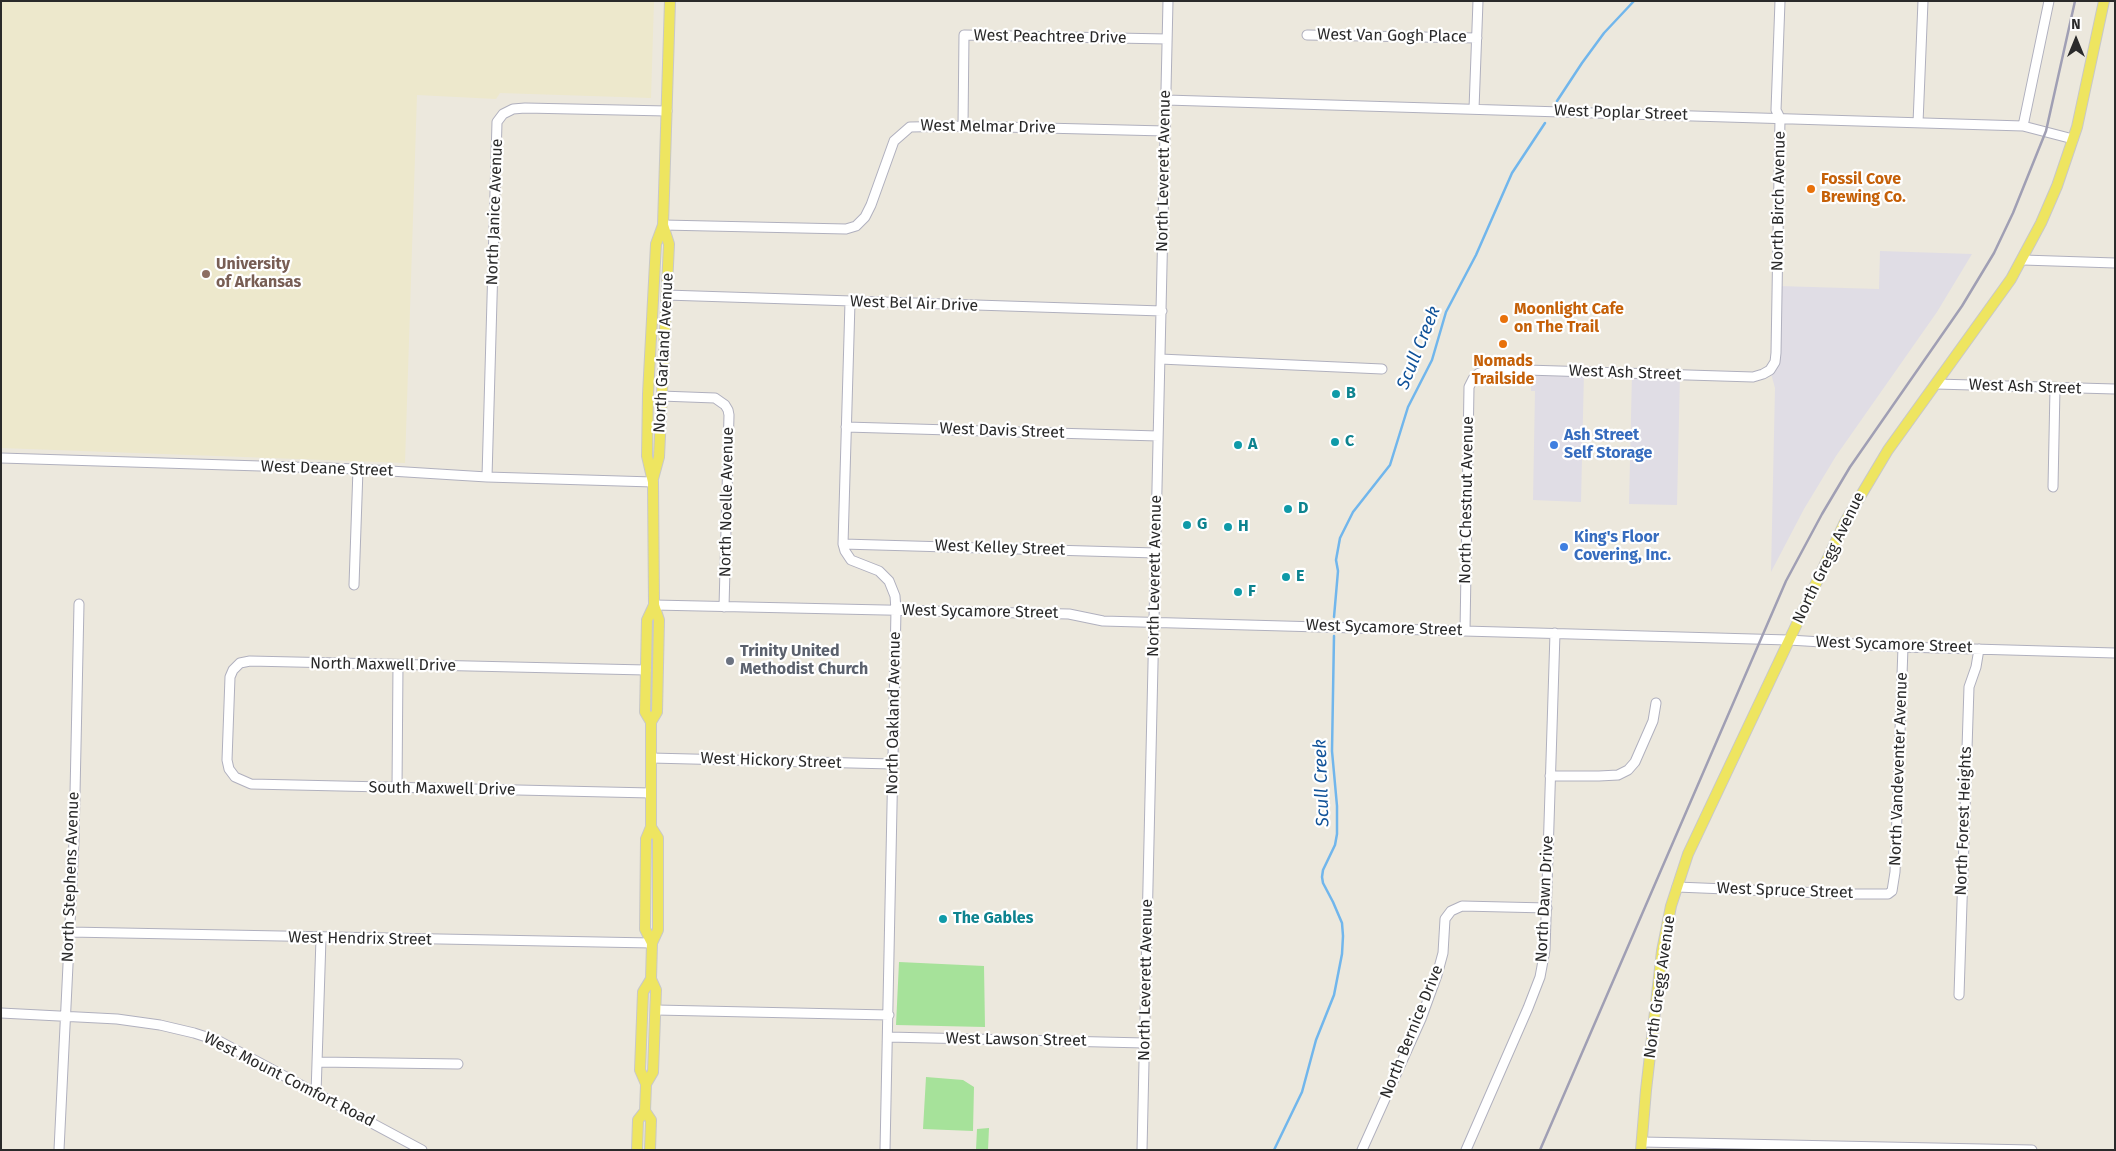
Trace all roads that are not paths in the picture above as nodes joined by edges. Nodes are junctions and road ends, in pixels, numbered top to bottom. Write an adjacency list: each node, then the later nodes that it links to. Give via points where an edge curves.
1 (670, 1): 13 (main road, North Garland Avenue)
2 (1168, 1): 10 (street, North Leverett Avenue)
3 (1478, 1): 9 (street)
4 (1780, 1): 14 (street, North Birch Avenue, via 1776,110)
5 (1922, 1): 15 (street)
6 (2049, 1): 17 (street)
7 (2104, 1): 19 (main road, North Gregg Avenue)
8 (1307, 35): 9 (street, West Van Gogh Place)
9 (1477, 38): 12 (street)
10 (1167, 39): 11 (street, North Leverett Avenue); 16 (street, West Peachtree Drive, via 964,35)
11 (1166, 100): 12 (street, West Poplar Street); 18 (street, North Leverett Avenue)
12 (1474, 109): 14 (street, West Poplar Street)
13 (667, 112): 20 (main road, North Garland Avenue); 38 (street, North Janice Avenue, via 524,108 503,114 498,122)
14 (1780, 118): 15 (street, West Poplar Street); 28 (street, North Birch Avenue, via 1776,353)
15 (1918, 123): 17 (street, West Poplar Street)
16 (963, 126): 18 (street, West Melmar Drive); 20 (street, West Melmar Drive, via 910,127 894,141 871,205 856,226 846,229)
17 (2023, 126): 19 (street, West Poplar Street)
18 (1165, 131): 25 (street, North Leverett Avenue)
19 (2073, 139): 21 (main road, North Gregg Avenue, via 2057,186)
20 (663, 225): 23 (main road, North Garland Avenue, via 669,244); 39 (main road, North Garland Avenue, via 656,244 648,394 647,456)
21 (2023, 260): 22 (street); 30 (main road, North Gregg Avenue)
22 (2115, 263)
23 (666, 295): 24 (street, West Bel Air Drive); 33 (main road, North Garland Avenue)
24 (850, 302): 25 (street, West Bel Air Drive); 34 (street)
25 (1162, 311): 26 (street, North Leverett Avenue)
26 (1160, 359): 27 (street); 35 (street, North Leverett Avenue)
27 (1382, 369)
28 (1770, 370): 29 (street, West Ash Street, via 1753,376 1494,369)
29 (1479, 373): 49 (street, North Chestnut Avenue, via 1469,387)
30 (1936, 384): 31 (street, West Ash Street); 51 (main road, North Gregg Avenue, via 1888,450 1844,522)
31 (2055, 388): 32 (street, West Ash Street); 40 (street)
32 (2115, 389)
33 (661, 396): 39 (main road, North Garland Avenue, via 659,456); 46 (street, North Noelle Avenue, via 715,398 725,405 729,415)
34 (846, 427): 35 (street, West Davis Street); 41 (street)
35 (1158, 436): 42 (street, North Leverett Avenue)
36 (1, 458): 37 (street, West Deane Street)
37 (358, 470): 38 (street, West Deane Street); 43 (street)
38 (487, 477): 39 (street, West Deane Street)
39 (653, 482): 45 (main road, North Garland Avenue)
40 (2053, 487)
41 (843, 544): 42 (street, West Kelley Street); 47 (street, North Oakland Avenue, via 851,560 879,572 889,581)
42 (1156, 553): 48 (street, North Leverett Avenue)
43 (354, 585)
44 (79, 604): 68 (street, North Stephens Avenue)
45 (654, 605): 46 (street, West Sycamore Street); 56 (main road, North Garland Avenue, via 647,620); 58 (main road, North Garland Avenue, via 660,620 657,712)
46 (724, 607): 47 (street, West Sycamore Street)
47 (896, 610): 48 (street, West Sycamore Street, via 1069,614 1103,621); 60 (street, North Oakland Avenue)
48 (1155, 622): 49 (street, West Sycamore Street); 78 (street, North Leverett Avenue)
49 (1464, 631): 50 (street, West Sycamore Street)
50 (1555, 633): 51 (street, West Sycamore Street); 61 (street, North Dawn Drive)
51 (1789, 640): 52 (street, West Sycamore Street); 65 (main road, North Gregg Avenue, via 1688,854)
52 (1903, 648): 53 (street, West Sycamore Street); 66 (street, North Vandeventer Avenue)
53 (1979, 649): 54 (street, West Sycamore Street); 72 (street, North Forest Heights, via 1969,687)
54 (2115, 653)
55 (398, 665): 56 (street, North Maxwell Drive); 62 (street, North Maxwell Drive, via 250,661 240,664 233,670 228,688 227,760); 63 (street)
56 (646, 670): 58 (main road, North Garland Avenue, via 645,712)
57 (1656, 703): 61 (street, via 1649,729 1635,762 1628,770 1618,775)
58 (651, 722): 59 (main road, North Garland Avenue)
59 (650, 758): 60 (street, West Hickory Street); 64 (main road, North Garland Avenue)
60 (892, 764): 75 (street, North Oakland Avenue)
61 (1550, 776): 67 (street, North Dawn Drive)
62 (235, 777): 63 (street, South Maxwell Drive, via 251,784)
63 (397, 788): 64 (street, South Maxwell Drive)
64 (651, 793): 70 (main road, North Garland Avenue, via 651,827 646,839 645,929)
65 (1677, 887): 66 (street, West Spruce Street, via 1848,894 1888,894); 84 (main road, North Gregg Avenue, via 1662,951)
66 (1892, 890)
67 (1547, 908): 92 (street, North Bernice Drive, via 1462,906 1451,911 1445,919 1443,952 1437,975); 93 (street, North Dawn Drive, via 1540,977)
68 (69, 932): 69 (street, West Hendrix Street); 76 (street, North Stephens Avenue)
69 (321, 938): 70 (street, West Hendrix Street); 79 (street)
70 (652, 943): 71 (main road, North Garland Avenue)
71 (651, 979): 73 (main road, North Garland Avenue, via 656,990); 81 (main road, North Garland Avenue, via 643,992 640,1070)
72 (1959, 995)
73 (656, 1010): 75 (street); 81 (main road, North Garland Avenue, via 653,1072)
74 (1, 1013): 76 (street, West Mount Comfort Road)
75 (889, 1015): 77 (street, North Oakland Avenue)
76 (66, 1016): 82 (street, West Mount Comfort Road, via 138,1021 194,1032 219,1041); 86 (street, North Stephens Avenue)
77 (888, 1037): 78 (street, West Lawson Street); 90 (street, North Oakland Avenue)
78 (1145, 1043): 91 (street, North Leverett Avenue)
79 (318, 1062): 80 (street); 82 (street)
80 (458, 1064)
81 (646, 1084): 83 (main road, North Garland Avenue)
82 (316, 1094): 87 (street, West Mount Comfort Road)
83 (645, 1110): 88 (main road, North Garland Avenue, via 638,1120); 89 (main road, North Garland Avenue, via 651,1120)
84 (1641, 1146): 85 (street)
85 (1909, 1148): 94 (street)
86 (59, 1150)
87 (422, 1150)
88 (637, 1150)
89 (650, 1150)
90 (885, 1150)
91 (1142, 1150)
92 (1362, 1150)
93 (1466, 1150)
94 (2032, 1150)

